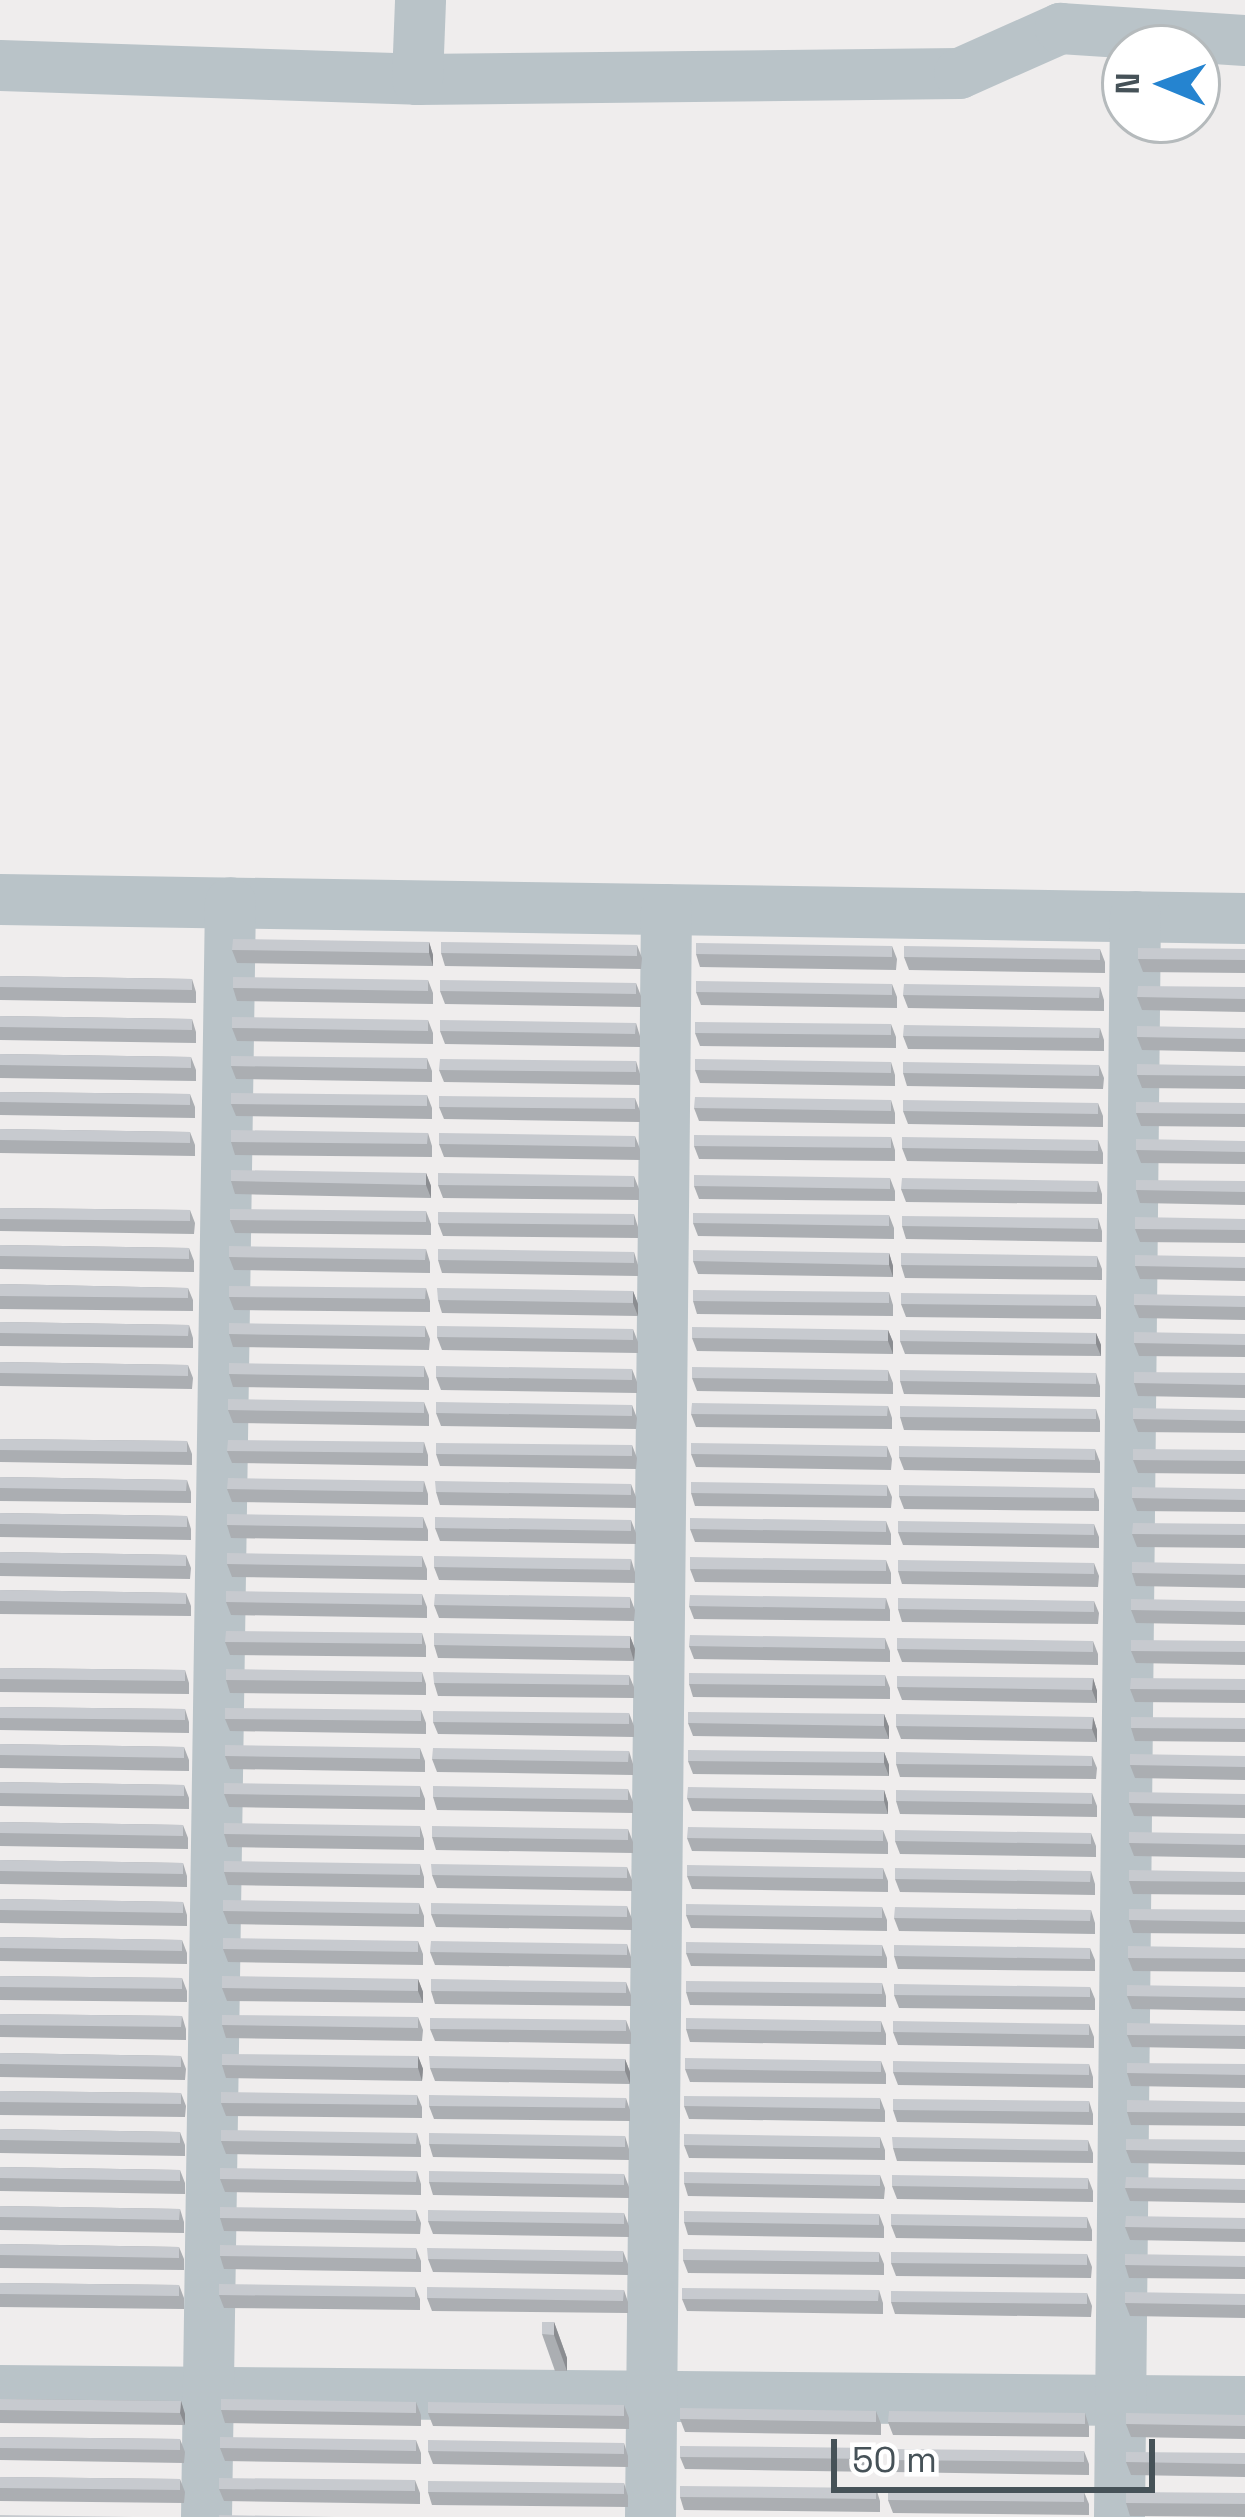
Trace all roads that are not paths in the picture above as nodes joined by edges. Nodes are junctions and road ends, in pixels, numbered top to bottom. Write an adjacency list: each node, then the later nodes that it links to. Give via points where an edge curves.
1 (420, 0): 4 (lane)
2 (1245, 40): 4 (lane, via 1060,28 959,73)
3 (0, 65): 4 (lane)
4 (417, 79)
5 (0, 899): 6 (lane)
6 (230, 902): 7 (lane); 11 (lane)
7 (666, 909): 8 (lane); 12 (lane)
8 (1135, 916): 9 (lane); 13 (lane)
9 (1245, 918)
10 (0, 2390): 11 (lane)
11 (208, 2392): 12 (lane); 15 (lane)
12 (651, 2396): 13 (lane); 16 (lane)
13 (1120, 2400): 14 (lane); 17 (lane)
14 (1245, 2401)
15 (206, 2517)
16 (650, 2517)
17 (1119, 2517)

